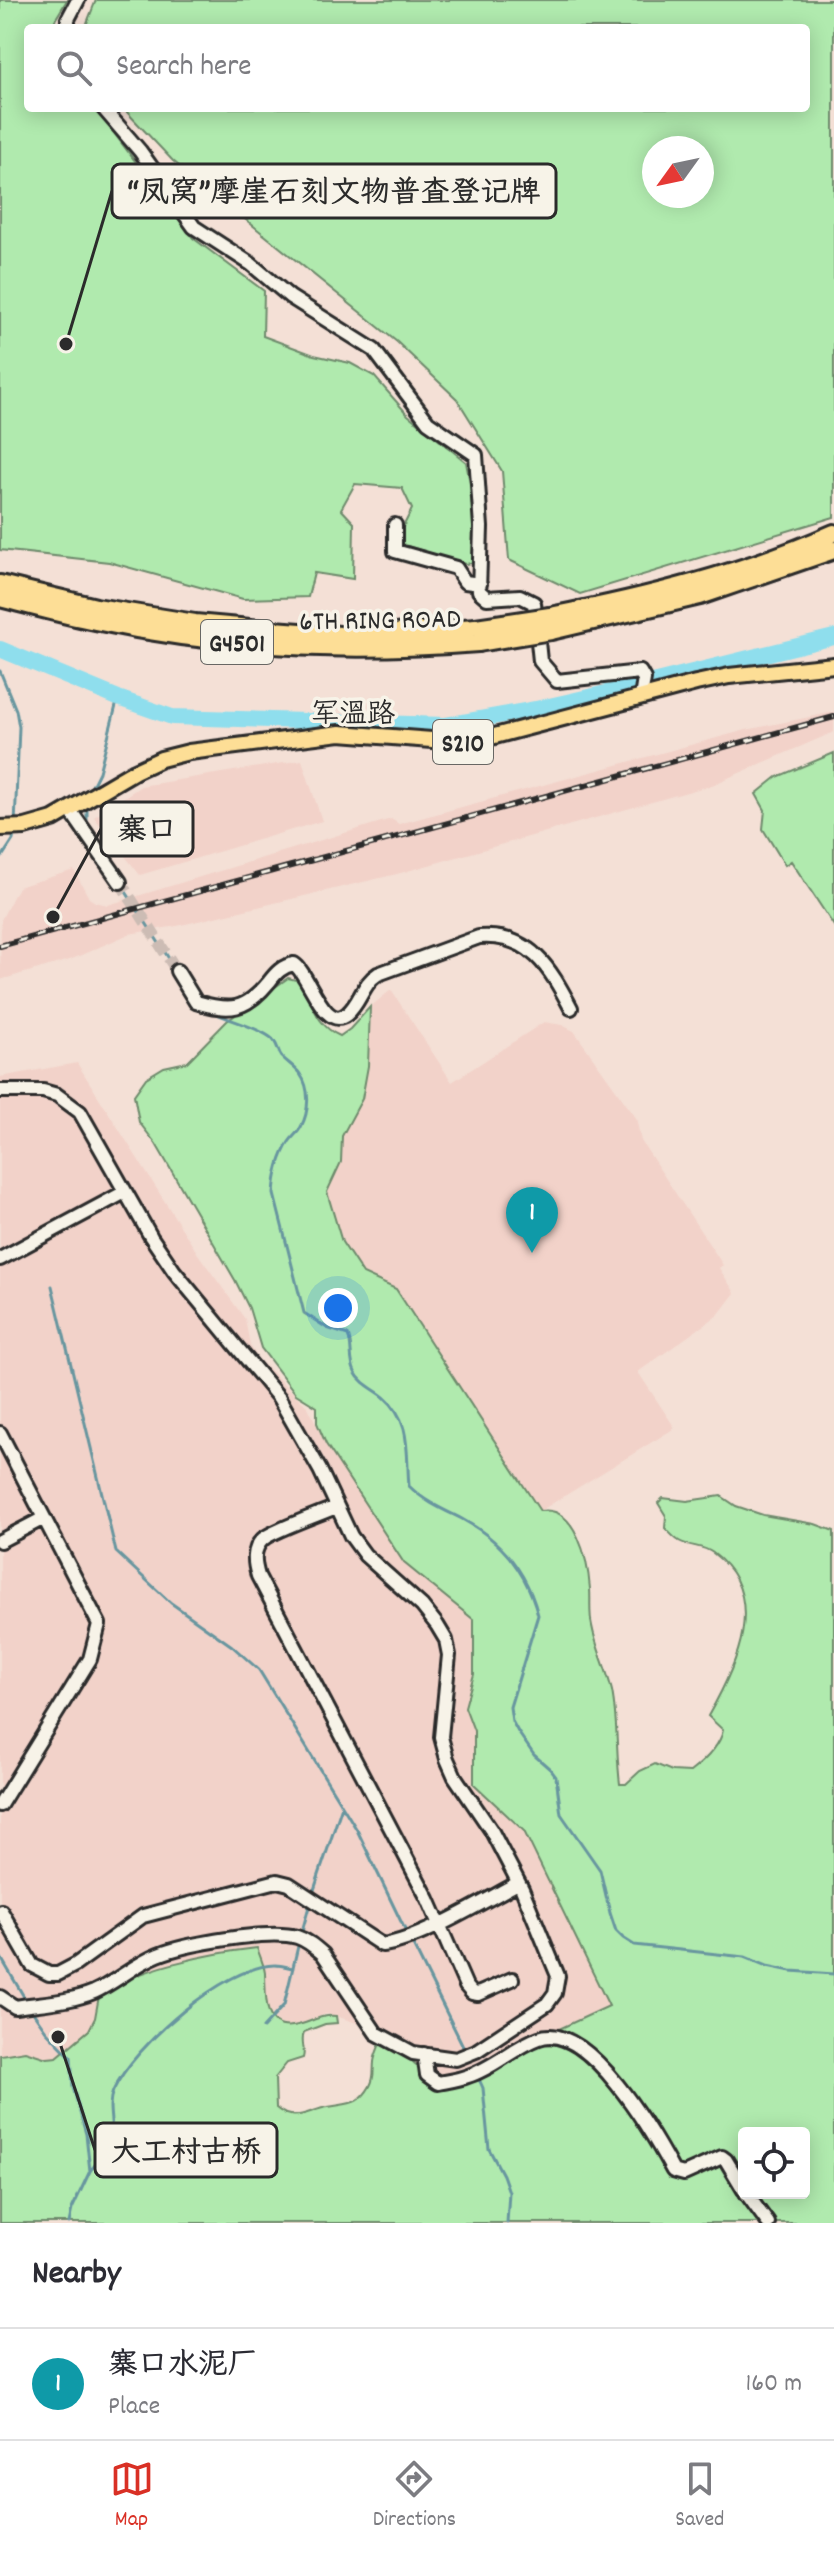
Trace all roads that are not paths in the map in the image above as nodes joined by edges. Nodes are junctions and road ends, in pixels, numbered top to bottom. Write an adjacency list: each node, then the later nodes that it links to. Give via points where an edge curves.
1 (78, 0): 2 (street)
2 (68, 24)
3 (106, 112): 8 (street, via 194,227 374,350 428,422 476,455)
4 (395, 525): 8 (street, via 395,551 456,568 465,582)
5 (834, 533): 10 (highway, G4501, via 758,563)
6 (834, 550): 10 (highway, G4501, via 700,596)
7 (0, 584): 11 (highway, 6TH RING ROAD / G4501, via 195,623 353,636)
8 (480, 584): 13 (street, via 479,591 487,598 520,596 534,603 540,661 557,681 640,672)
9 (0, 598): 11 (highway, 6TH RING ROAD / G4501, via 194,638 276,645 355,649)
10 (551, 624): 11 (highway, G4501, bridge)
11 (477, 635)
12 (834, 665): 13 (main road, 军温路 / S210, via 729,676)
13 (641, 698): 14 (main road, 军温路 / S210, via 458,742 340,733 189,752 148,765)
14 (70, 810): 15 (main road, S210, via 25,827); 16 (street)
15 (0, 828)
16 (120, 882)
17 (177, 971): 18 (street, via 196,1002 232,1009 294,964 302,968 324,1011 339,1018 378,974 494,936 525,945 554,975)
18 (571, 1008)
19 (0, 1091): 20 (street, via 43,1091 73,1104)
20 (125, 1192): 21 (street); 23 (street, via 174,1271 279,1398)
21 (0, 1259)
22 (0, 1433): 24 (street)
23 (336, 1507): 27 (street, via 365,1555 422,1606 446,1640 441,1737 447,1759); 29 (street, via 264,1539 253,1562)
24 (44, 1518): 25 (street); 26 (street, via 98,1618 99,1631 90,1659)
25 (0, 1541)
26 (0, 1805)
27 (518, 1883): 29 (street); 32 (street, via 558,1976 555,1993 547,2004 474,2052 442,2059)
28 (1, 1911): 29 (street, via 32,1965 49,1974 75,1965 143,1916 277,1881 382,1945)
29 (439, 1923): 30 (street, via 472,1993)
30 (512, 1979)
31 (0, 1997): 32 (street, via 15,2007 94,1992 159,1954 223,1940 300,1939 323,1954 376,2033)
32 (424, 2054): 33 (street, via 427,2075 438,2083 469,2076 542,2037 559,2036 596,2059 643,2118 673,2171 684,2174 722,2157)
33 (738, 2179)
34 (751, 2199): 35 (street)
35 (768, 2223)

